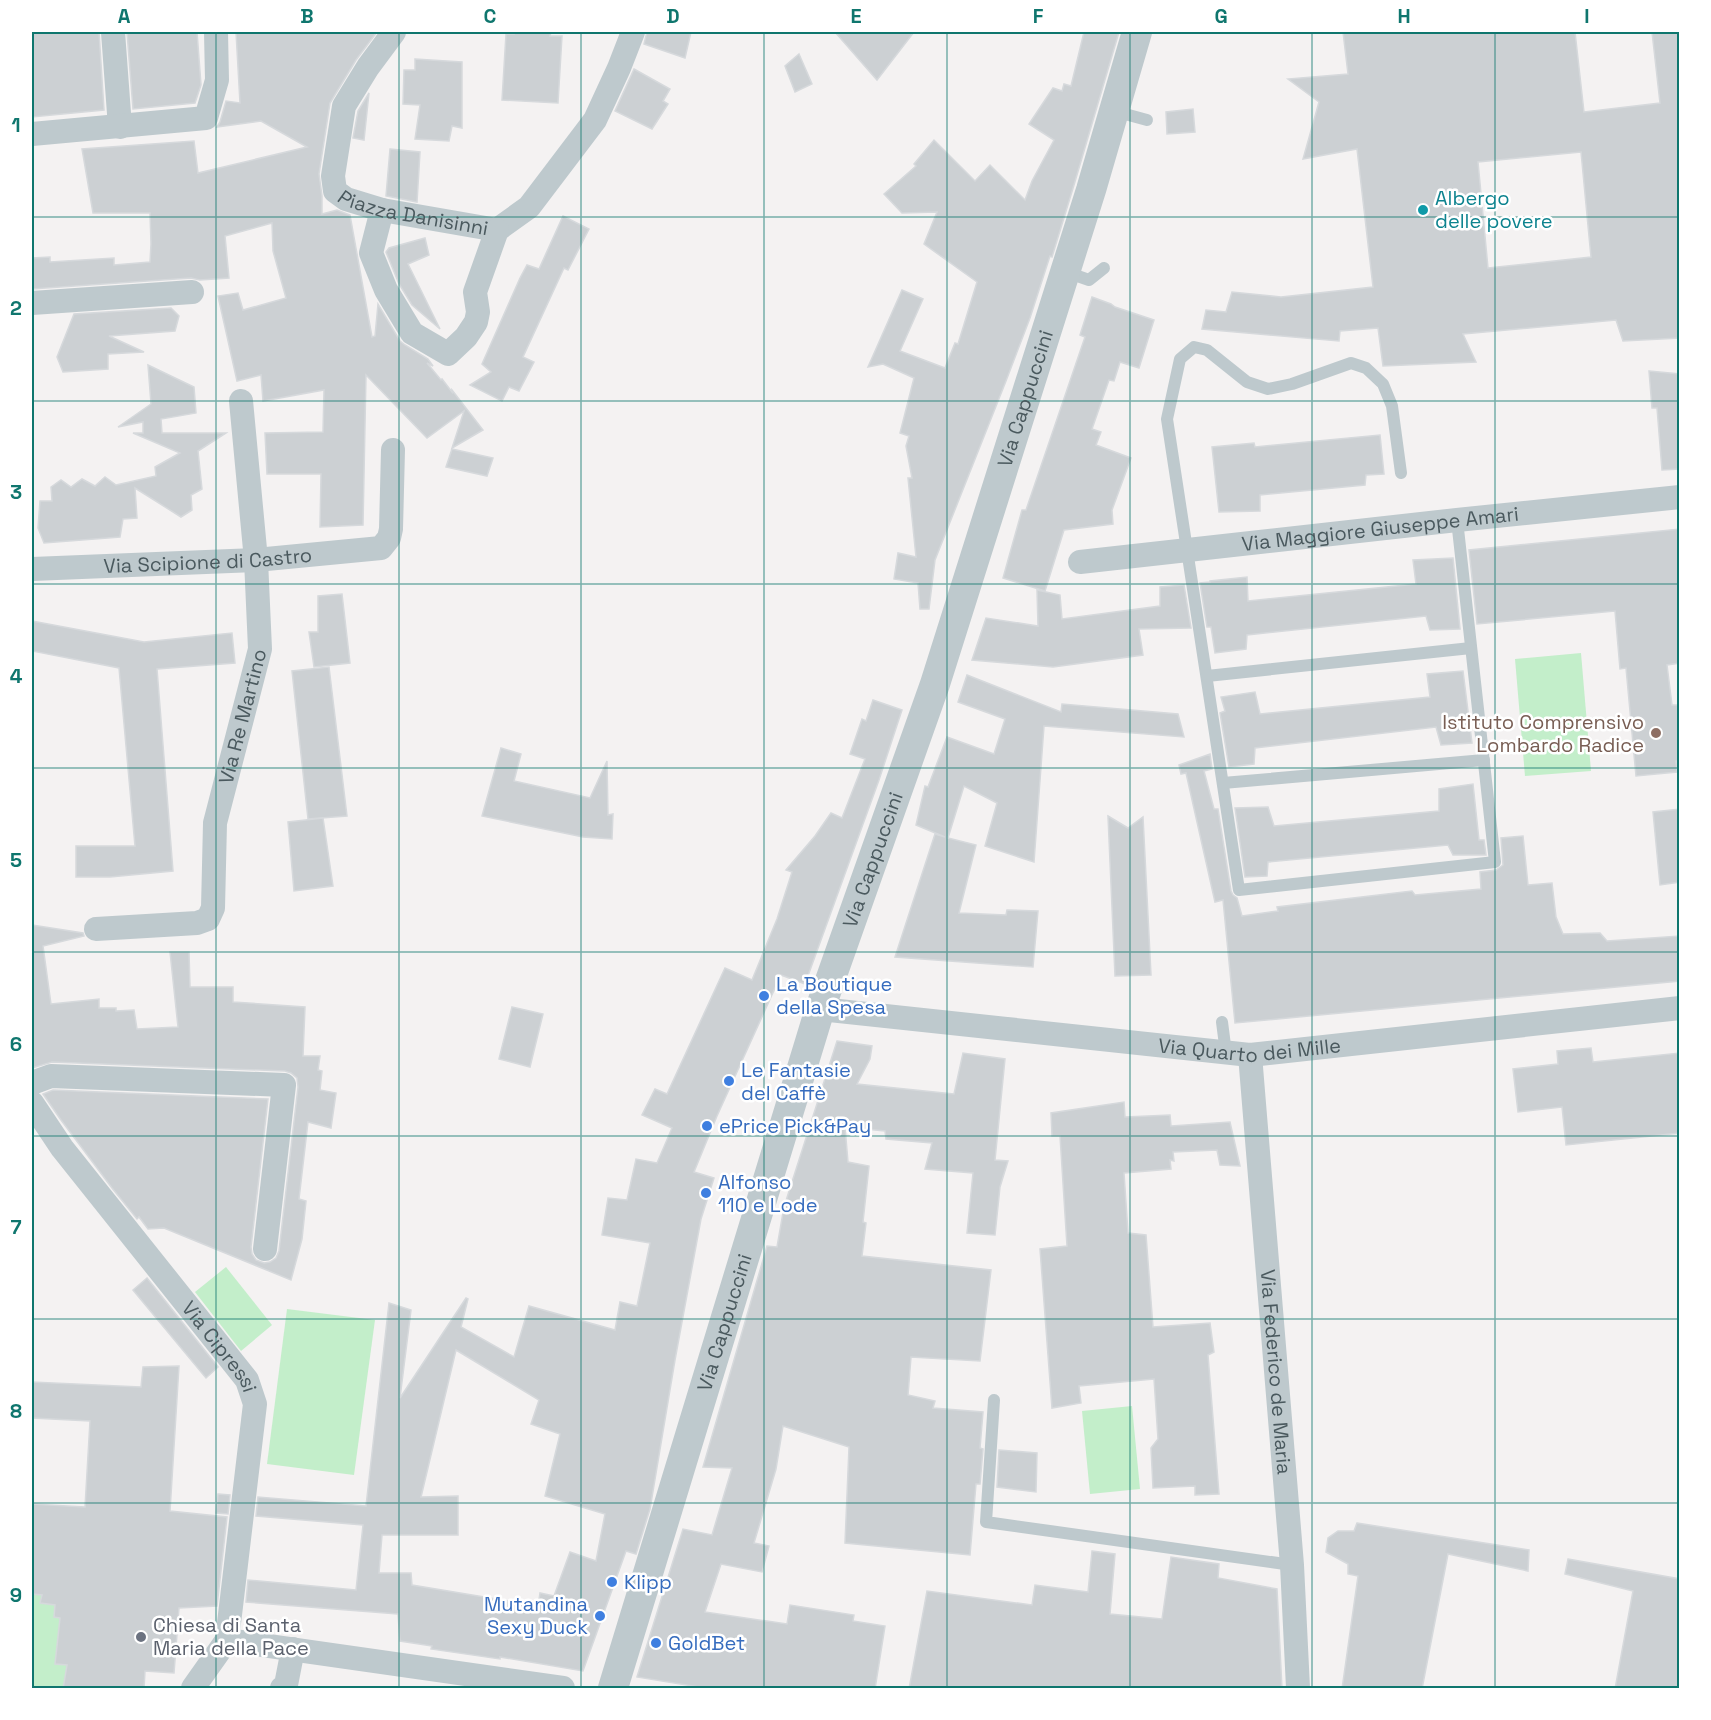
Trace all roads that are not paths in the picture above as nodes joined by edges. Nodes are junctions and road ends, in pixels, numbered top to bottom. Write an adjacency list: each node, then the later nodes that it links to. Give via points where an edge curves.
1 (113, 32): 8 (street)
2 (216, 32): 8 (street, via 217,80 206,118)
3 (394, 32): 10 (street, Piazza Danisinni, via 344,106 333,176 335,191 346,199)
4 (633, 32): 11 (street, Piazza Danisinni, via 595,120 529,207)
5 (1137, 32): 6 (street, Via Cappuccini)
6 (1114, 111): 7 (lane); 13 (street, Via Cappuccini)
7 (1147, 120)
8 (120, 127): 9 (street)
9 (32, 134)
10 (382, 210): 11 (street, Piazza Danisinni); 11 (street, via 371,253 386,290 412,333 448,354 476,322 475,292)
11 (497, 230)
12 (1104, 268): 13 (lane, via 1089,280)
13 (1065, 272): 31 (street, Via Cappuccini, via 935,684)
14 (192, 292): 15 (street)
15 (32, 303)
16 (241, 401): 22 (street, Via Re Martino)
17 (393, 450): 22 (street, Via Scipione di Castro, via 391,529 381,548)
18 (1401, 473): 21 (lane, via 1392,406 1383,384 1366,368 1351,363 1268,389 1247,382 1207,350 1194,347 1180,359 1167,419)
19 (1680, 497): 20 (street, Via Maggiore Giuseppe Amari)
20 (1456, 520): 21 (street, Via Maggiore Giuseppe Amari); 25 (lane)
21 (1188, 549): 23 (street, Via Maggiore Giuseppe Amari); 26 (lane)
22 (256, 560): 24 (street, Via Scipione di Castro); 29 (street, Via Re Martino, via 260,649 215,823 213,908 208,919 197,922)
23 (1080, 562)
24 (32, 569)
25 (1471, 648): 26 (lane); 27 (lane)
26 (1207, 676): 28 (lane)
27 (1484, 760): 28 (lane); 28 (lane, via 1495,862 1239,890)
28 (1223, 783)
29 (96, 929)
30 (1680, 1008): 33 (street, Via Quarto dei Mille)
31 (820, 1009): 33 (street, Via Quarto dei Mille); 44 (street, Via Cappuccini)
32 (1222, 1022): 33 (lane)
33 (1238, 1054): 38 (street, Via Federico de Maria)
34 (32, 1083): 36 (street, via 51,1076 284,1085)
35 (32, 1103): 39 (street, Via Cipressi, via 62,1148 247,1380 255,1404)
36 (265, 1250)
37 (994, 1400): 38 (lane, via 986,1522)
38 (1292, 1565): 45 (street, Via Federico de Maria)
39 (227, 1640): 40 (street); 41 (street)
40 (293, 1649): 42 (street); 43 (street)
41 (193, 1689)
42 (282, 1689)
43 (563, 1689)
44 (614, 1689)
45 (1298, 1689)

